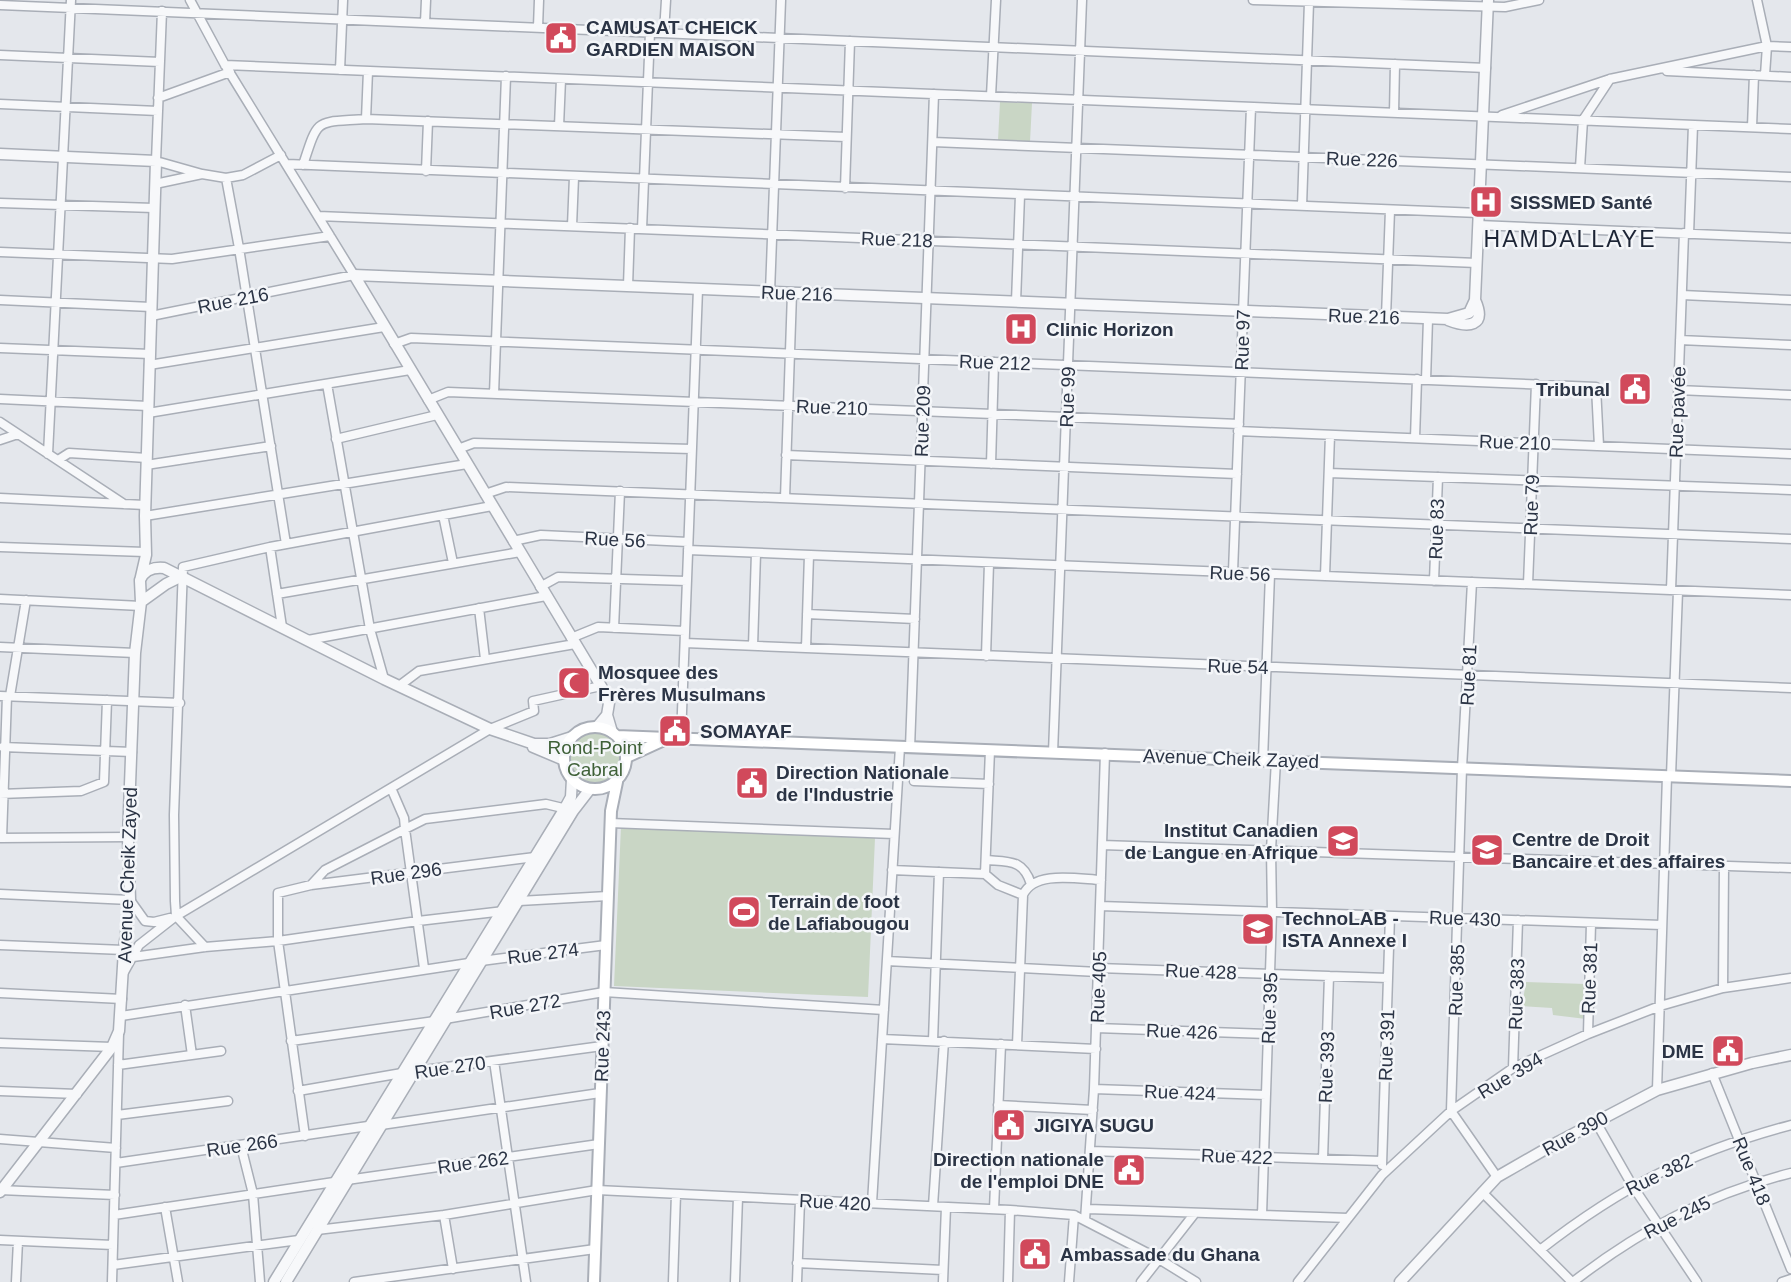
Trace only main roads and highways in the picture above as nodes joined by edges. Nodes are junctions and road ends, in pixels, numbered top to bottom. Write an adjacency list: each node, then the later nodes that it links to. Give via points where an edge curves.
1 (615, 734): 2 (main road, Avenue Cheik Zayed); 3 (main road); 6 (main road, via 597,727 579,731 565,748 566,771)
2 (676, 738): 3 (main road, Avenue Cheik Zayed); 4 (main road, Avenue Cheik Zayed)
3 (627, 757): 5 (main road)
4 (1791, 781)
5 (617, 782): 6 (main road); 7 (main road, Rue 243)
6 (592, 790): 7 (main road)
7 (611, 811): 8 (main road, Rue 243)
8 (594, 1282)

